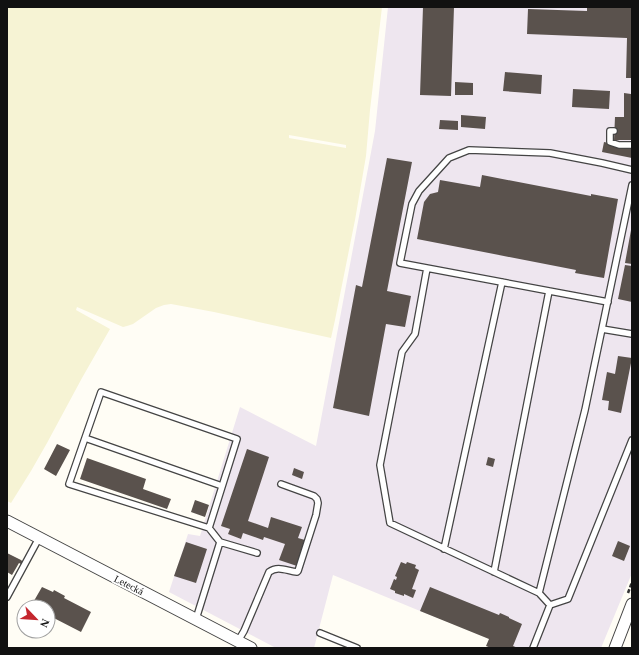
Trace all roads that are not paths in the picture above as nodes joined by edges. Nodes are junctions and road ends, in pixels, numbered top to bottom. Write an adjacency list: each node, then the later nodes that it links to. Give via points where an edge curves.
1 (614, 131): 2 (lane, via 610,131 610,142)
2 (632, 145)
3 (632, 170): 5 (lane, via 550,153 469,150 449,158 419,191 407,222 400,262)
4 (632, 185): 8 (lane)
5 (427, 268): 6 (lane); 19 (lane, via 415,334 402,352 380,465 390,523)
6 (502, 282): 7 (lane); 19 (lane)
7 (549, 291): 8 (lane); 21 (lane)
8 (608, 302): 9 (lane)
9 (602, 329): 10 (lane); 22 (lane, via 585,410)
10 (632, 334)
11 (85, 438): 14 (lane); 14 (lane, via 101,392 230,436 237,439); 16 (lane, via 69,484)
12 (632, 440): 25 (lane, via 568,599)
13 (281, 484): 28 (lane, via 314,496 318,503 316,514 298,571 278,568 269,572)
14 (222, 486): 16 (lane)
15 (7, 521): 17 (street, Letecká)
16 (209, 528): 18 (lane)
17 (39, 538): 23 (lane); 26 (street, Letecká)
18 (220, 542): 20 (lane); 26 (lane)
19 (444, 549): 21 (lane)
20 (256, 553)
21 (494, 572): 22 (lane)
22 (539, 593): 25 (lane)
23 (7, 597)
24 (632, 604): 32 (street)
25 (550, 606): 31 (lane)
26 (196, 619): 28 (street, Letecká)
27 (320, 633): 30 (lane)
28 (238, 642): 29 (street, Letecká)
29 (251, 648)
30 (357, 648)
31 (533, 648)
32 (615, 648)

